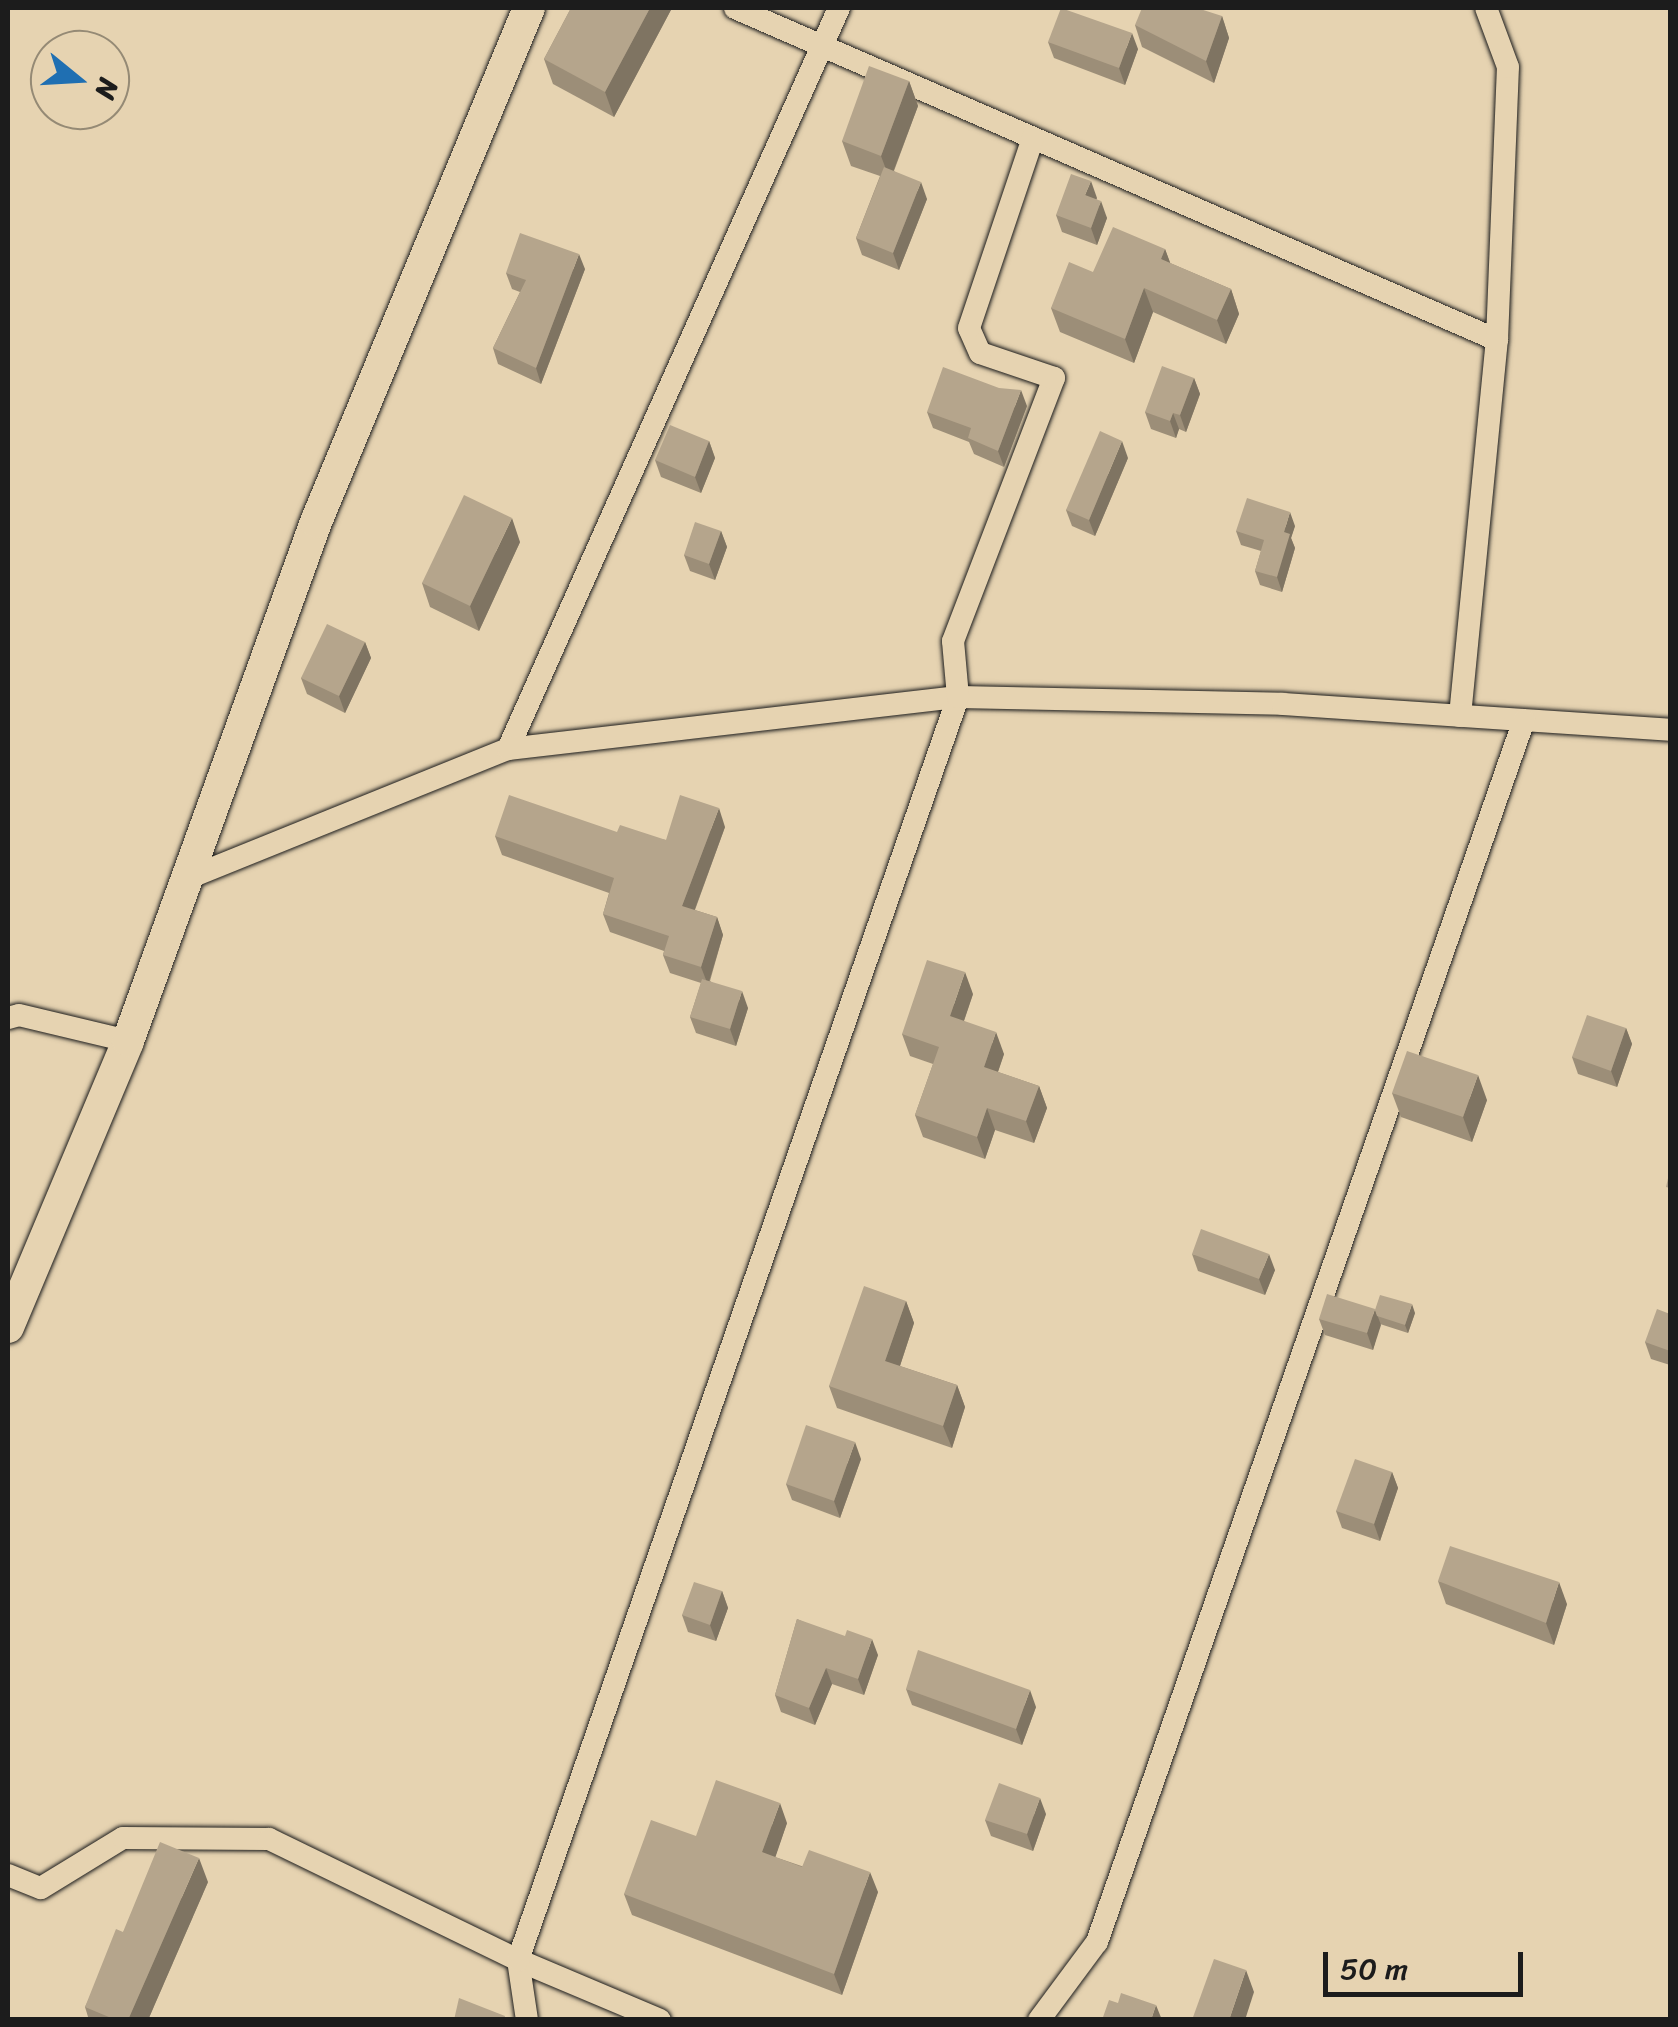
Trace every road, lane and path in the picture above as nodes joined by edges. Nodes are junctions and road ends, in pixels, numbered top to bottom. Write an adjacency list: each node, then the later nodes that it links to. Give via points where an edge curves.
1 (529, 8): 13 (street, via 316,522)
2 (735, 8): 5 (street)
3 (839, 8): 5 (street)
4 (1486, 8): 7 (street, via 1508,67)
5 (822, 46): 6 (street); 12 (street)
6 (1033, 138): 7 (street); 8 (street, via 969,328 980,353 1054,378 953,641)
7 (1497, 340): 9 (street)
8 (958, 697): 9 (street, via 1283,704); 12 (street); 18 (street)
9 (1460, 716): 10 (street)
10 (1524, 720): 11 (street); 21 (street, via 1097,1942)
11 (1670, 730)
12 (508, 749): 13 (street)
13 (186, 879): 15 (street)
14 (8, 1018): 15 (street, via 19,1015)
15 (128, 1041): 16 (street)
16 (8, 1327)
17 (8, 1875): 18 (street, via 42,1888 123,1838 269,1839)
18 (518, 1960): 19 (street); 20 (street)
19 (527, 2020)
20 (660, 2020)
21 (1039, 2020)

